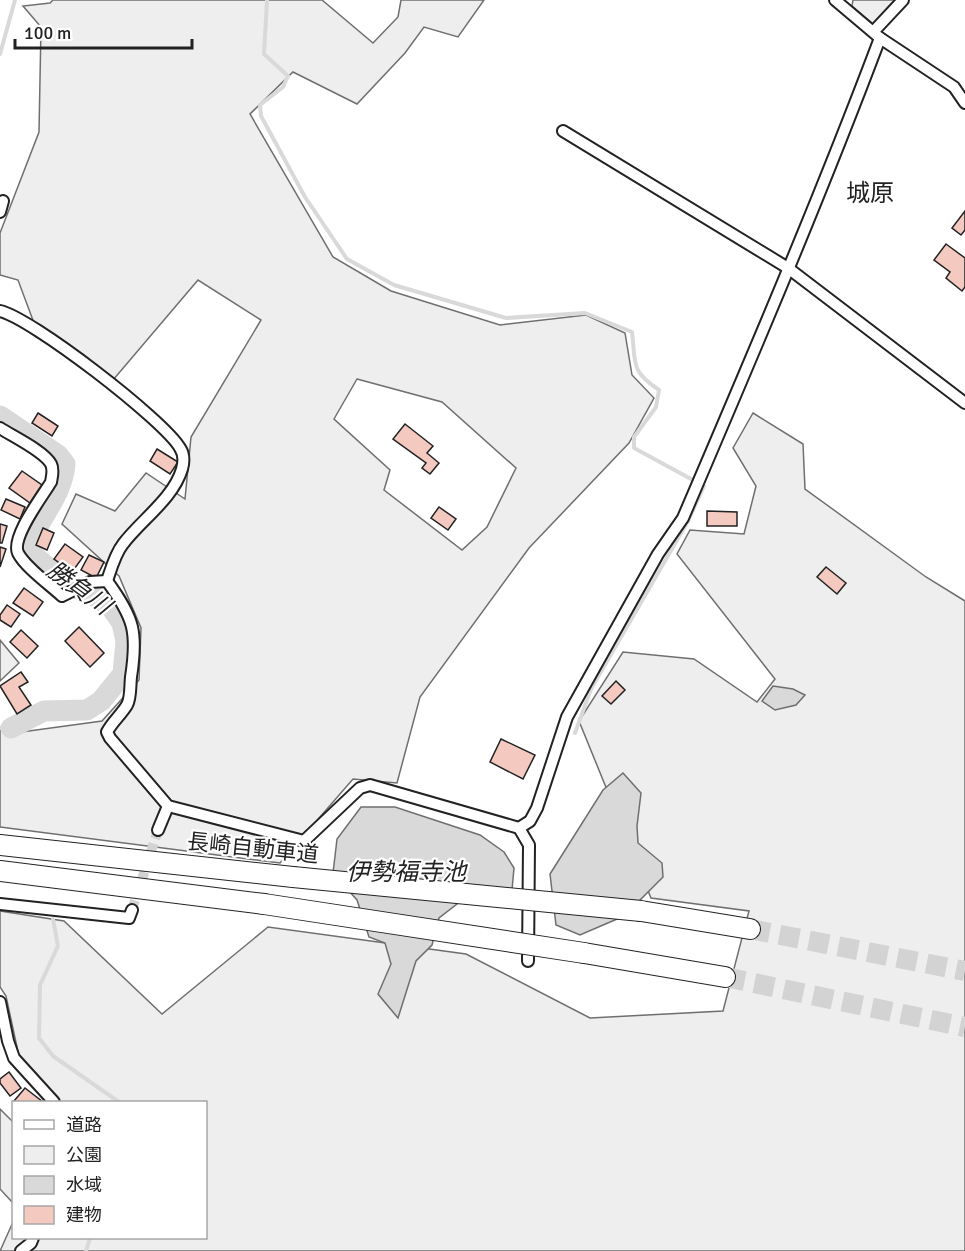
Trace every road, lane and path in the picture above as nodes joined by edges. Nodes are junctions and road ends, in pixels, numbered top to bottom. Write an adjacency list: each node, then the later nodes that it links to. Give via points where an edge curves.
1 (835, 0): 3 (street)
2 (903, 0): 3 (street)
3 (877, 35): 4 (street, via 954,87); 6 (street, via 854,107)
4 (965, 103)
5 (563, 131): 6 (street)
6 (788, 268): 8 (street); 12 (street, via 683,518 658,554 567,717 537,808)
7 (0, 311): 10 (street, via 26,322 99,375 161,426 184,455 176,482 122,545)
8 (965, 403)
9 (0, 428): 10 (street, via 45,457 53,474 16,542 18,552 62,596 90,582)
10 (107, 581): 11 (street, via 125,605 133,626 135,651 128,704 107,732)
11 (168, 806): 12 (street, via 304,841 360,788 370,785); 13 (street)
12 (519, 828): 19 (street, via 529,845)
13 (158, 830)
14 (0, 845): 18 (highway, 長崎自動車道, bridge, via 641,911)
15 (0, 871): 20 (highway, bridge, via 264,904)
16 (0, 903): 17 (street, via 129,918)
17 (132, 909)
18 (750, 929)
19 (528, 961)
20 (725, 977)
21 (0, 1002): 22 (street, via 14,1058)
22 (53, 1101)
23 (33, 1239): 24 (street)
24 (21, 1251)

